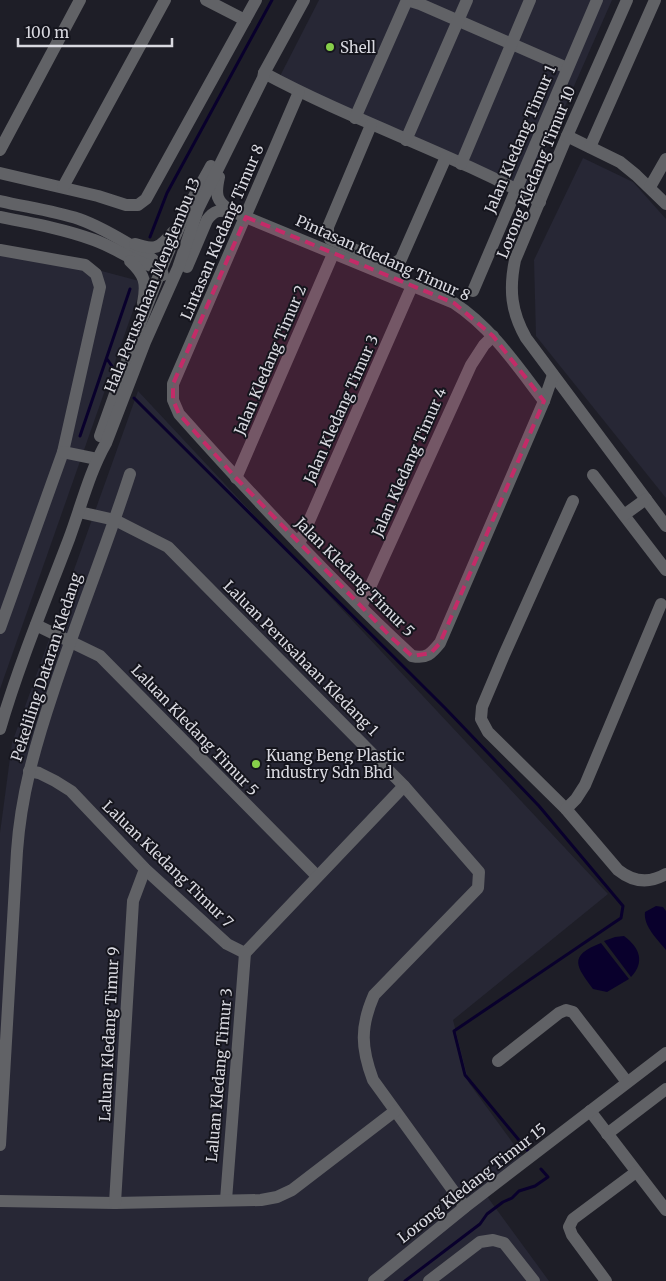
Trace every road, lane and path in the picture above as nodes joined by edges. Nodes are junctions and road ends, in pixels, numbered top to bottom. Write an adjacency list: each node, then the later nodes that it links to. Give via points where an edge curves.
1 (80, 0): 24 (street)
2 (166, 0): 29 (street)
3 (206, 0): 12 (street)
4 (256, 0): 12 (street)
5 (304, 0): 16 (street)
6 (407, 0): 13 (street); 18 (street)
7 (467, 0): 13 (street)
8 (530, 0): 14 (street)
9 (597, 0): 15 (street, Jalan Kledang Timur 1)
10 (627, 0): 20 (street, Lorong Kledang Timur 10)
11 (654, 0): 22 (street)
12 (245, 20): 29 (street, via 146,199 138,205 126,205)
13 (458, 20): 14 (street); 21 (street)
14 (512, 43): 15 (street); 27 (street)
15 (567, 68): 31 (street, Jalan Kledang Timur 1)
16 (264, 73): 17 (street); 23 (street, Hala Perusahaan Menglembu 13); 39 (street, Hala Perusahaan Menglembu 13, via 259,76)
17 (299, 92): 18 (street); 38 (street, Lintasan Kledang Timur 8)
18 (355, 118): 19 (street)
19 (371, 125): 21 (street); 25 (street, via 328,227 328,234 330,239 388,264 401,259)
20 (567, 136): 22 (street); 33 (street, Lorong Kledang Timur 10)
21 (406, 140): 25 (street)
22 (590, 147): 30 (street, via 620,162)
23 (229, 148): 35 (street, Hala Perusahaan Menglembu 13); 36 (street, via 216,189 221,204)
24 (0, 150)
25 (446, 157): 27 (street)
26 (666, 159): 30 (street)
27 (461, 164): 31 (street)
28 (0, 173): 29 (street)
29 (63, 187)
30 (650, 187): 34 (street)
31 (516, 189): 33 (street); 45 (street, Jalan Kledang Timur 1)
32 (0, 201): 40 (street, via 81,220)
33 (540, 202): 50 (street, Lorong Kledang Timur 10, via 515,260 511,296 519,325)
34 (666, 204)
35 (198, 208): 43 (street, via 170,262); 48 (street, Hala Perusahaan Menglembu 13, via 178,268)
36 (231, 211): 38 (street, Pintasan Kledang Timur 8); 49 (street, via 215,212 207,220 160,322)
37 (0, 216): 40 (street)
38 (246, 217): 42 (street, Pintasan Kledang Timur 8); 51 (street, Lintasan Kledang Timur 8)
39 (181, 221): 40 (street, via 156,248); 43 (street, Hala Perusahaan Menglembu 13)
40 (119, 244): 43 (street, via 144,264); 46 (street, via 142,274 145,291)
41 (0, 250): 53 (street, via 84,265 96,274 100,287)
42 (333, 254): 44 (street, Pintasan Kledang Timur 8); 57 (street, Jalan Kledang Timur 2)
43 (161, 268): 46 (street, Hala Perusahaan Menglembu 13); 48 (street, via 163,285)
44 (412, 286): 47 (street, Pintasan Kledang Timur 8, via 454,304); 64 (street, Jalan Kledang Timur 3)
45 (473, 291)
46 (138, 326): 54 (street, Hala Perusahaan Menglembu 13, via 99,439)
47 (493, 336): 52 (street, Pintasan Kledang Timur 8); 67 (street, Jalan Kledang Timur 4, via 471,365)
48 (145, 342): 49 (street, Hala Perusahaan Menglembu 13)
49 (138, 359): 54 (street, Hala Perusahaan Menglembu 13)
50 (553, 375): 52 (street, Jalan Kledang Timur 5); 58 (street, Lorong Kledang Timur 10)
51 (173, 384): 57 (street, Jalan Kledang Timur 5, via 173,400 179,414)
52 (544, 401): 67 (street, Jalan Kledang Timur 5, via 440,643 431,654 422,658 412,656)
53 (63, 452): 54 (street); 69 (street)
54 (97, 459): 60 (street, Hala Perusahaan Menglembu 13)
55 (130, 474): 62 (street, Pekeliling Dataran Kledang)
56 (593, 474): 61 (street)
57 (236, 478): 64 (street, Jalan Kledang Timur 5)
58 (646, 498): 61 (street); 63 (street, Lorong Kledang Timur 10)
59 (573, 501): 74 (street, via 482,706 481,719 488,732)
60 (79, 512): 62 (street, Laluan Perusahaan Kledang 1); 68 (street, Hala Perusahaan Menglembu 13)
61 (624, 515): 65 (street)
62 (115, 520): 70 (street, Pekeliling Dataran Kledang); 73 (street, Laluan Perusahaan Kledang 1, via 168,547)
63 (666, 526)
64 (299, 544): 67 (street, Jalan Kledang Timur 5)
65 (666, 570)
66 (661, 604): 74 (street, via 585,785)
67 (361, 607)
68 (36, 625): 70 (street, Laluan Kledang Timur 5); 71 (street, Hala Perusahaan Menglembu 13)
69 (0, 628)
70 (70, 641): 72 (street, Pekeliling Dataran Kledang); 77 (street, Laluan Kledang Timur 5, via 100,656)
71 (0, 729)
72 (29, 771): 75 (street, Laluan Kledang Timur 7, via 56,781 71,791); 86 (street, Pekeliling Dataran Kledang, via 18,826)
73 (404, 786): 77 (street); 83 (street, Laluan Perusahaan Kledang 1, via 479,872 478,888 374,995 366,1013 362,1037 365,1060 373,1080)
74 (566, 809): 76 (street, via 627,877 636,881)
75 (145, 869): 78 (street, Laluan Kledang Timur 7, via 227,944); 90 (street, Laluan Kledang Timur 9, via 133,901)
76 (666, 874)
77 (317, 876): 78 (street)
78 (245, 953): 88 (street, Laluan Kledang Timur 3)
79 (666, 1054): 81 (street, Lorong Kledang Timur 15)
80 (498, 1061): 81 (street, via 566,1010 573,1012)
81 (626, 1082): 84 (street, Lorong Kledang Timur 15)
82 (666, 1089): 85 (street)
83 (395, 1111): 88 (street, via 292,1190 261,1200); 91 (street, Laluan Perusahaan Kledang 1)
84 (590, 1111): 85 (street); 91 (street, Lorong Kledang Timur 15)
85 (607, 1134): 87 (street)
86 (0, 1145)
87 (636, 1172): 92 (street); 97 (street, via 573,1220 569,1227)
88 (226, 1200): 90 (street)
89 (0, 1201): 90 (street)
90 (115, 1203)
91 (465, 1208): 93 (street, Lorong Kledang Timur 15)
92 (666, 1209)
93 (387, 1277): 94 (street, Lorong Kledang Timur 15)
94 (374, 1281)
95 (429, 1281): 96 (street, via 480,1242 493,1240 504,1243)
96 (534, 1281)
97 (606, 1281)

